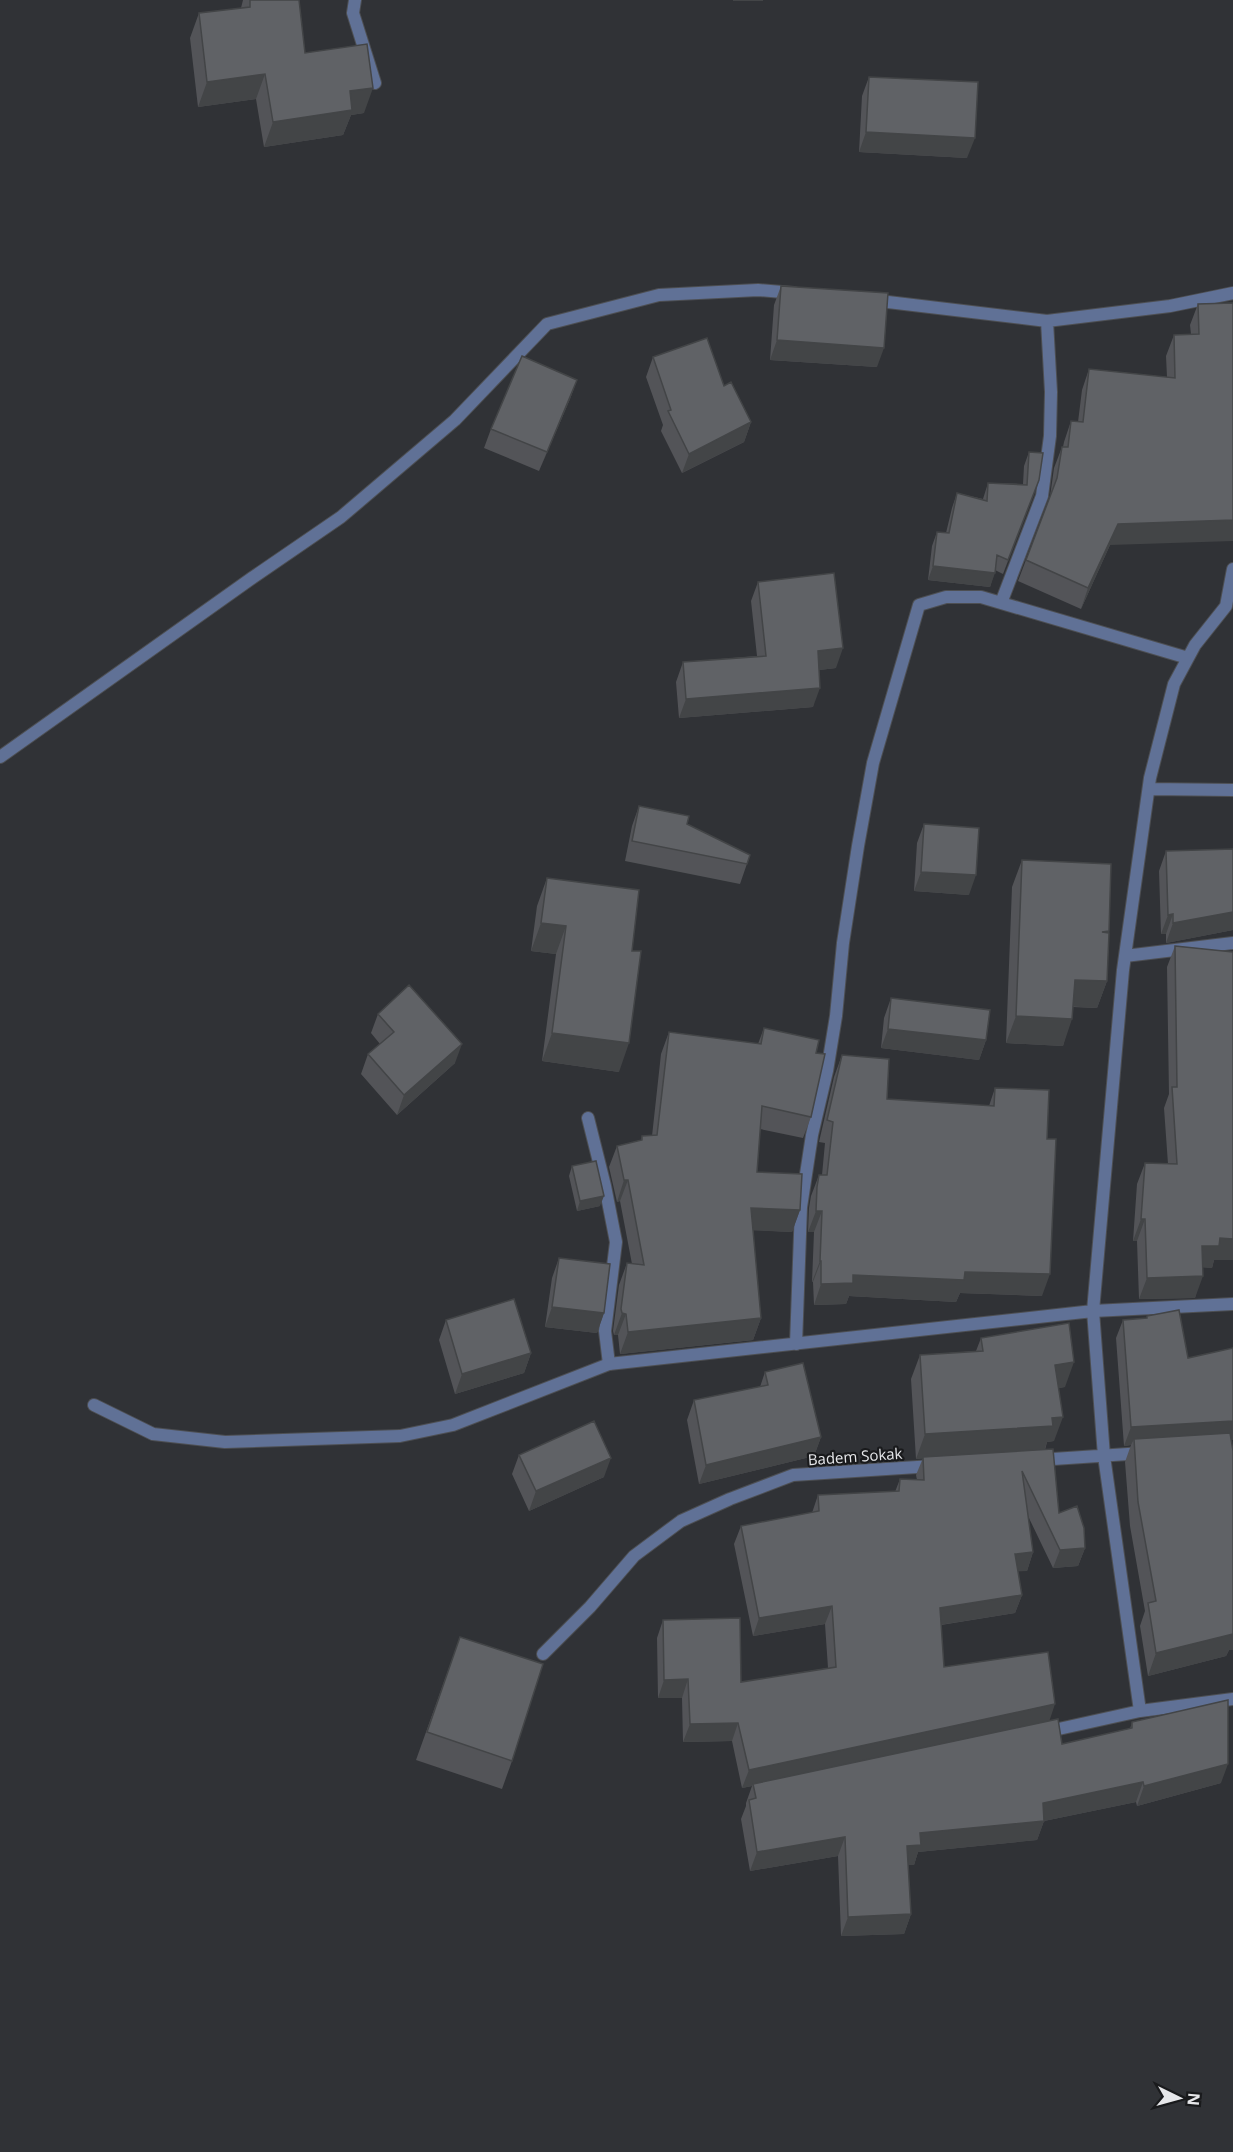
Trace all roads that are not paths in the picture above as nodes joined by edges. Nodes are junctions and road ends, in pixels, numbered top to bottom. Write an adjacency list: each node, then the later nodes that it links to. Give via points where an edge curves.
1 (356, 0): 2 (street, via 353,13)
2 (375, 83)
3 (1233, 293): 6 (street, via 1170,306)
4 (803, 294): 11 (street, via 758,290 659,295 547,324 455,420 341,517)
5 (858, 299): 6 (street)
6 (1047, 321): 8 (street, via 1050,436 1042,496)
7 (1233, 569): 9 (street)
8 (1001, 603): 10 (street); 19 (street, via 981,597 946,597 919,605 876,752 843,944 835,1027 801,1207)
9 (1229, 606): 10 (street)
10 (1188, 658): 12 (street, via 1174,684)
11 (0, 757)
12 (1149, 789): 13 (street); 15 (street)
13 (1233, 790)
14 (1233, 943): 15 (street)
15 (1125, 956): 18 (street)
16 (588, 1119): 20 (street, via 616,1242 605,1331)
17 (1233, 1304): 18 (street)
18 (1093, 1311): 19 (street); 23 (street)
19 (796, 1344): 20 (street)
20 (609, 1364): 21 (street, via 453,1425 400,1436 225,1442 153,1434)
21 (94, 1405)
22 (1151, 1452): 23 (street)
23 (1104, 1456): 24 (street); 28 (street)
24 (1024, 1461)
25 (944, 1466): 26 (street, Badem Sokak, via 793,1475 681,1521 634,1556)
26 (543, 1654)
27 (1233, 1699): 28 (street)
28 (1140, 1712): 29 (street)
29 (1036, 1734)

